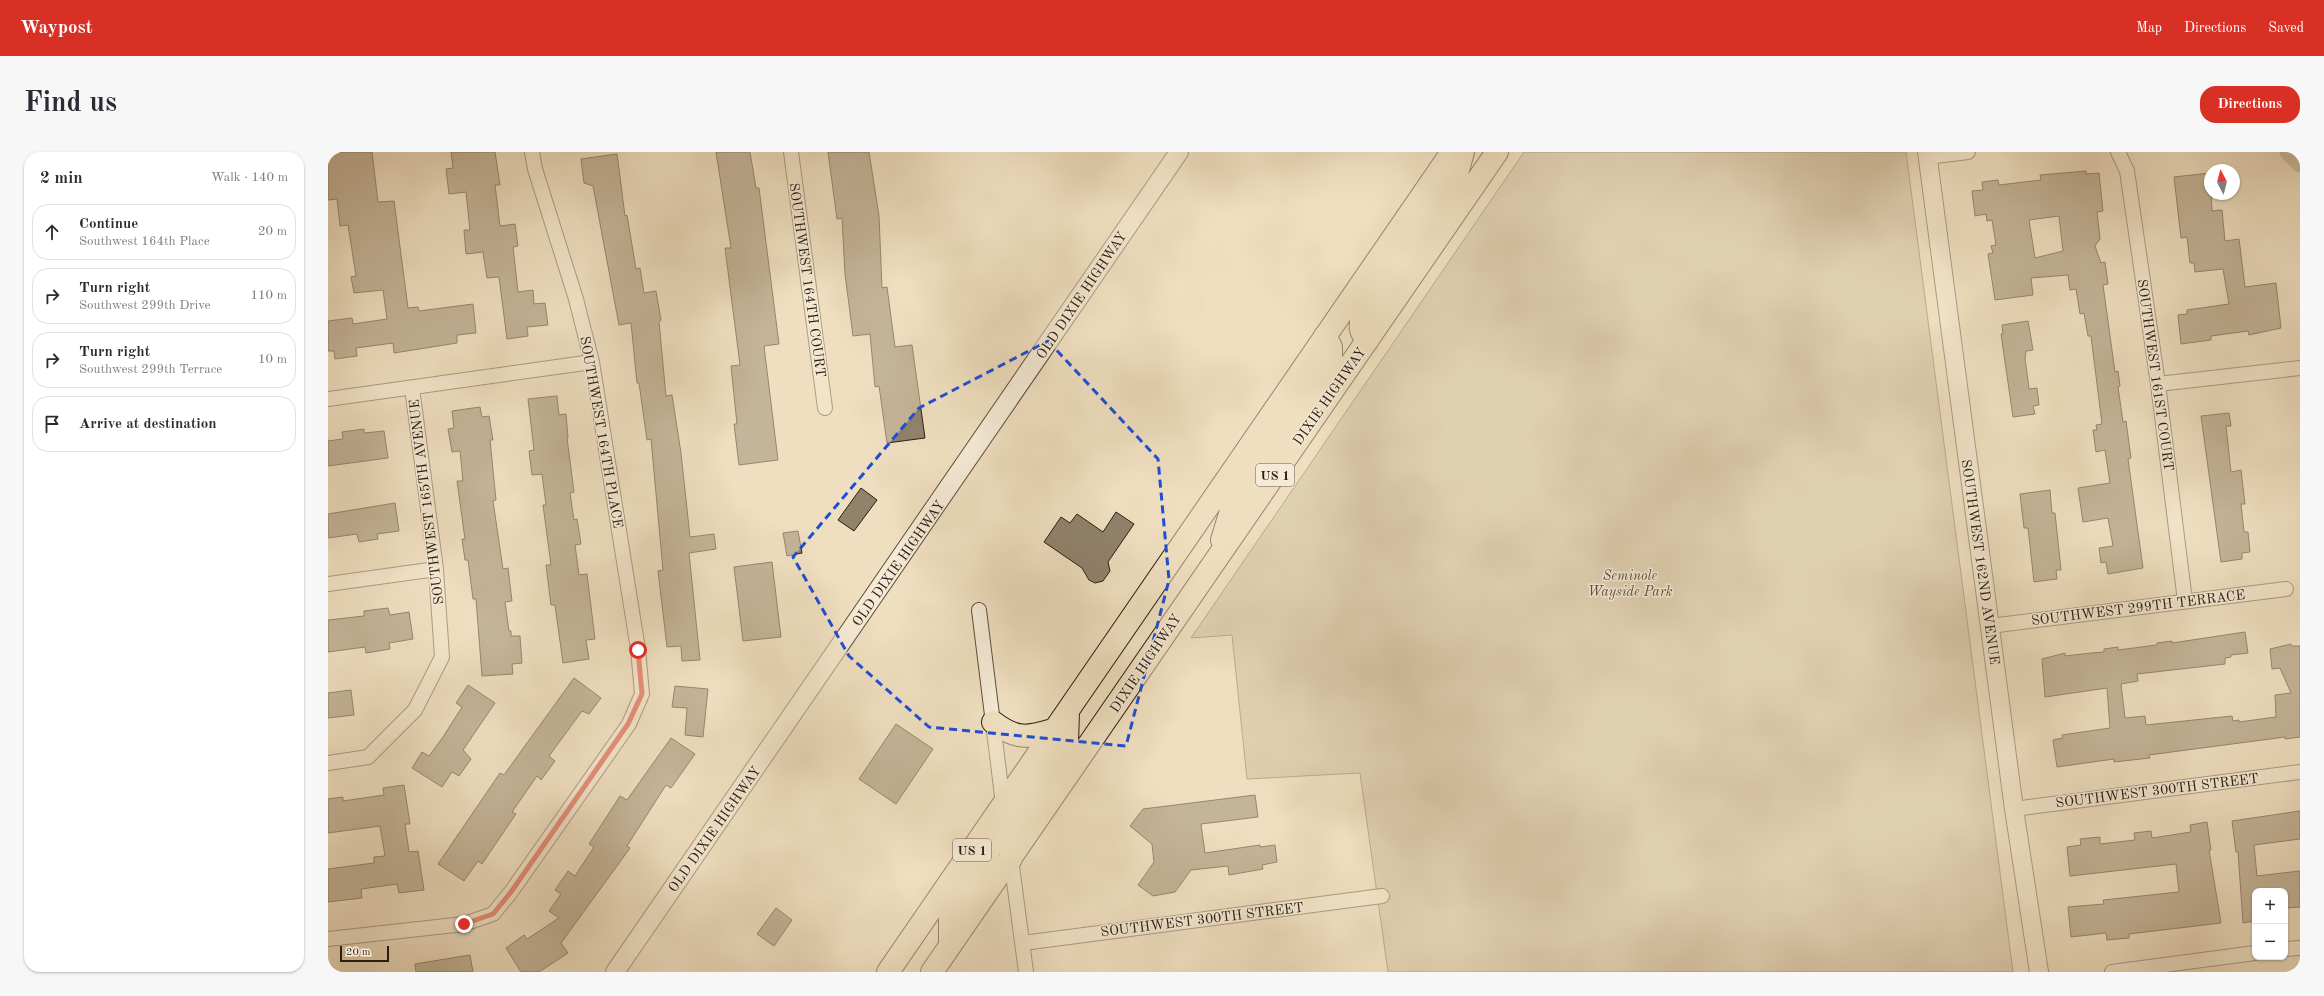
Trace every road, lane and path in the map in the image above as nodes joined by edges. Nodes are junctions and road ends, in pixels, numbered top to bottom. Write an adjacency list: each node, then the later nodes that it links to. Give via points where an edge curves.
1 (532, 152): 12 (street, SOUTHWEST 164TH PLACE)
2 (791, 152): 17 (street, SOUTHWEST 164TH COURT)
3 (1179, 152): 40 (street, OLD DIXIE HIGHWAY)
4 (1452, 152): 10 (highway, US 1)
5 (1463, 152): 11 (highway, via 1455,181 1363,313 1361,334)
6 (1497, 152): 11 (highway, DIXIE HIGHWAY / US 1)
7 (1968, 152): 9 (street)
8 (2118, 152): 14 (street, SOUTHWEST 161ST COURT, via 2127,171)
9 (1927, 155): 24 (street, SOUTHWEST 162ND AVENUE)
10 (1325, 336): 18 (highway, via 1331,347 1331,358 1234,504); 25 (highway, US 1)
11 (1368, 340): 18 (highway, DIXIE HIGHWAY / US 1)
12 (592, 362): 15 (street); 34 (street, SOUTHWEST 164TH PLACE, via 638,650 642,694 628,724 493,914 464,924)
13 (2300, 368): 14 (street)
14 (2158, 384): 22 (street, SOUTHWEST 161ST COURT)
15 (412, 388): 16 (street); 19 (street, SOUTHWEST 165TH AVENUE)
16 (328, 399)
17 (825, 408)
18 (1216, 560): 32 (highway, DIXIE HIGHWAY / US 1)
19 (436, 569): 20 (street); 28 (street, SOUTHWEST 165TH AVENUE, via 442,657 415,710 368,757)
20 (328, 584)
21 (2286, 589): 22 (street, SOUTHWEST 299TH TERRACE)
22 (2185, 601): 24 (street, SOUTHWEST 299TH TERRACE)
23 (979, 610): 26 (street)
24 (1990, 626): 31 (street, SOUTHWEST 162ND AVENUE)
25 (1068, 711): 27 (highway, US 1); 32 (highway, via 1067,744 1012,827)
26 (993, 722): 27 (highway, via 1013,735 1024,737); 30 (street)
27 (1056, 729): 30 (highway, US 1)
28 (328, 762)
29 (2300, 772): 31 (street, SOUTHWEST 300TH STREET)
30 (1003, 804): 36 (highway, via 998,834 982,866 950,916); 41 (highway, US 1)
31 (2014, 809): 44 (street, SOUTHWEST 162ND AVENUE)
32 (1011, 859): 35 (street); 36 (highway, US 1)
33 (1382, 896): 35 (street, SOUTHWEST 300TH STREET)
34 (328, 939)
35 (1022, 943): 43 (street)
36 (950, 945): 42 (highway, US 1)
37 (2300, 948): 38 (street)
38 (2288, 950)
39 (2252, 953): 45 (street)
40 (616, 972)
41 (888, 972)
42 (932, 972)
43 (1026, 972)
44 (2039, 972)
45 (2112, 972)

